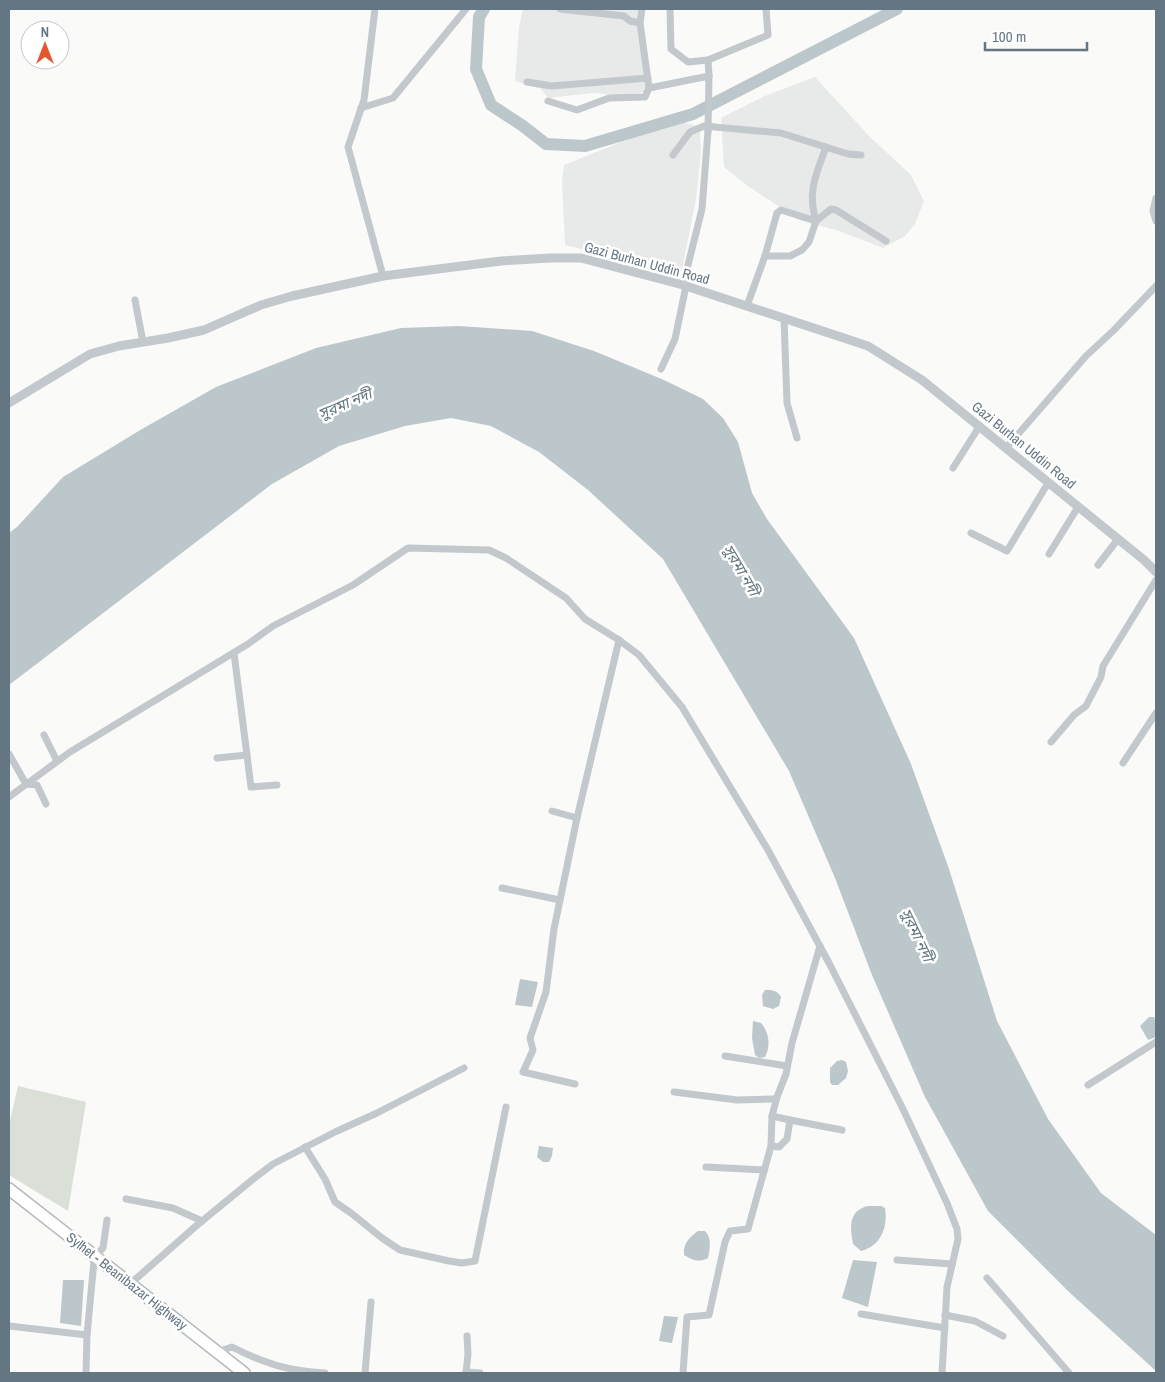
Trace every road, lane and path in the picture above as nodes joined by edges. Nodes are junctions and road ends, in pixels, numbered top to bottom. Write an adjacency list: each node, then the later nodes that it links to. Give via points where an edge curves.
1 (375, 9): 14 (street)
2 (466, 9): 14 (street, via 393,98)
3 (560, 9): 7 (street, via 624,16 630,22)
4 (642, 9): 7 (street)
5 (670, 9): 8 (street, via 671,49 688,62)
6 (766, 9): 8 (street, via 768,35)
7 (640, 23): 10 (street)
8 (708, 60): 9 (street)
9 (709, 76): 12 (street); 24 (street, bridge, via 702,209)
10 (648, 78): 11 (street, via 552,86); 12 (street)
11 (527, 82)
12 (649, 88): 13 (street, via 645,97 609,98 577,110)
13 (548, 101)
14 (361, 108): 23 (street, via 348,146)
15 (826, 147): 16 (street); 17 (street, via 781,133 704,126 690,132); 20 (street, via 812,188)
16 (862, 155)
17 (672, 156)
18 (1156, 198): 19 (street, via 1153,211)
19 (1156, 221)
20 (816, 222): 21 (street, via 831,209 836,210); 22 (street, via 809,242 802,250 790,256); 22 (street, via 781,210 776,213)
21 (886, 241)
22 (766, 256): 27 (street)
23 (383, 276): 24 (street, Gazi Burhan Uddin Road, via 501,261 581,258); 29 (street, Gazi Burhan Uddin Road, via 292,296 261,305 204,330)
24 (685, 286): 27 (street, Gazi Burhan Uddin Road); 30 (street, via 675,339)
25 (1156, 286): 34 (street, via 1086,356)
26 (135, 300): 29 (street)
27 (747, 306): 28 (street, Gazi Burhan Uddin Road)
28 (784, 318): 32 (street, Gazi Burhan Uddin Road, via 868,346 922,380); 33 (street, via 787,403)
29 (143, 342): 31 (street, Gazi Burhan Uddin Road, via 90,354)
30 (661, 369)
31 (9, 403)
32 (979, 427): 34 (street, Gazi Burhan Uddin Road); 35 (street)
33 (798, 438)
34 (1006, 448): 36 (street, Gazi Burhan Uddin Road)
35 (953, 468)
36 (1048, 483): 37 (street, Gazi Burhan Uddin Road); 38 (street, via 1007,551)
37 (1078, 507): 39 (street, Gazi Burhan Uddin Road); 40 (street)
38 (971, 533)
39 (1118, 539): 41 (street); 42 (street, Gazi Burhan Uddin Road)
40 (1049, 554)
41 (1098, 565)
42 (1156, 572)
43 (1156, 580): 48 (street, via 1103,666 1086,706)
44 (619, 640): 45 (street, via 585,619 566,598 489,550 408,548 352,585 273,626); 59 (street); 62 (street, via 639,655 682,707)
45 (234, 653): 50 (street); 52 (street)
46 (1156, 713): 53 (street)
47 (44, 735): 52 (street)
48 (1051, 742)
49 (9, 754): 54 (street)
50 (247, 755): 51 (street); 55 (street, via 251,787)
51 (217, 758)
52 (57, 761): 54 (street)
53 (1123, 763)
54 (26, 784): 56 (street); 57 (street, via 37,785)
55 (277, 785)
56 (9, 797)
57 (46, 804)
58 (552, 811): 59 (street)
59 (577, 818): 61 (street)
60 (502, 888): 61 (street)
61 (560, 900): 67 (street, via 546,992 530,1038 533,1050 523,1072)
62 (820, 946): 65 (street); 86 (street, via 947,1203 958,1234)
63 (1156, 1042): 68 (street)
64 (725, 1056): 65 (street)
65 (787, 1066): 70 (street)
66 (464, 1068): 76 (street)
67 (575, 1084)
68 (1088, 1085)
69 (674, 1092): 70 (street, via 736,1100)
70 (776, 1099): 72 (street)
71 (506, 1107): 76 (street, via 475,1261 462,1263 400,1250 382,1238 335,1202)
72 (772, 1116): 73 (street); 75 (street)
73 (790, 1120): 74 (street); 75 (street, via 787,1139 779,1147)
74 (842, 1130)
75 (770, 1146): 78 (street)
76 (305, 1147): 83 (street, via 273,1164)
77 (706, 1167): 78 (street)
78 (764, 1170): 105 (street, via 748,1229 730,1231 725,1242 709,1315 687,1317)
79 (9, 1189): 84 (main road, Sylhet - Beanibazar Highway)
80 (9, 1195): 84 (main road, Sylhet - Beanibazar Highway)
81 (126, 1199): 83 (street, via 173,1208)
82 (107, 1220): 84 (street, via 103,1248)
83 (202, 1221): 88 (street)
84 (95, 1259): 88 (main road, Sylhet - Beanibazar Highway); 94 (street); 100 (main road, Sylhet - Beanibazar Highway)
85 (897, 1260): 86 (street)
86 (952, 1264): 91 (street)
87 (987, 1278): 107 (street)
88 (130, 1284): 97 (main road, Sylhet - Beanibazar Highway)
89 (371, 1302): 103 (street)
90 (862, 1314): 93 (street)
91 (945, 1315): 93 (street); 96 (street, via 975,1321)
92 (9, 1326): 94 (street)
93 (945, 1328): 106 (street)
94 (87, 1336): 99 (street)
95 (467, 1336): 98 (street)
96 (1003, 1336)
97 (217, 1352): 101 (main road, Sylhet - Beanibazar Highway); 102 (street, via 232,1347 289,1370)
98 (466, 1372): 104 (street)
99 (86, 1373)
100 (236, 1373)
101 (244, 1373)
102 (326, 1373)
103 (365, 1373)
104 (480, 1373)
105 (683, 1373)
106 (942, 1373)
107 (1069, 1373)

